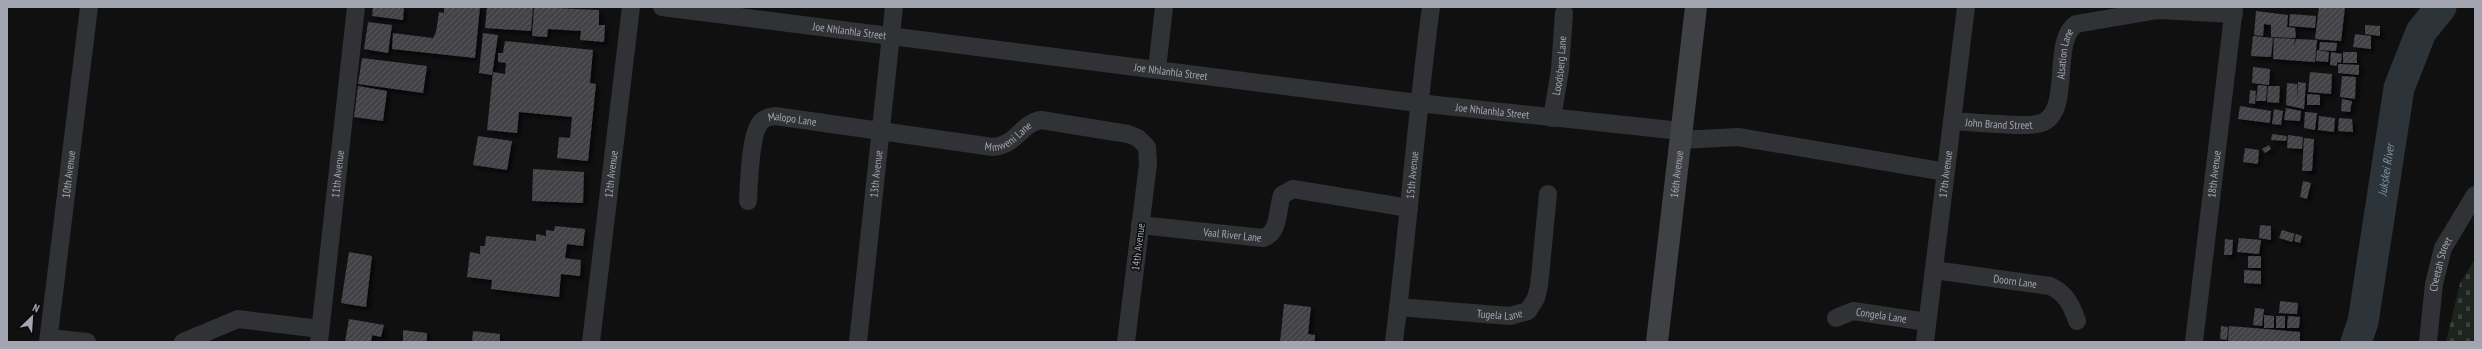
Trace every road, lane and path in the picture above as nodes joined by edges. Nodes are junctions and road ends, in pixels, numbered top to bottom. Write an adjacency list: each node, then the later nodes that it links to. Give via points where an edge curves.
1 (89, 7): 33 (street, 10th Avenue)
2 (356, 7): 32 (street, 11th Avenue)
3 (631, 7): 36 (street, 12th Avenue)
4 (662, 7): 12 (street, Joe Nhlanhla Street)
5 (894, 7): 12 (street, 13th Avenue)
6 (1164, 7): 13 (street)
7 (1431, 7): 14 (street, 15th Avenue)
8 (1696, 7): 19 (street, 16th Avenue)
9 (1966, 7): 16 (street, 17th Avenue)
10 (2234, 10): 17 (street, Alsation Lane, via 2158,10 2076,24 2071,27 2066,39 2057,104 2050,118); 42 (street, 18th Avenue)
11 (1564, 13): 15 (street, Loodsberg Lane, via 1560,70)
12 (890, 37): 13 (street, Joe Nhlanhla Street); 18 (street, 13th Avenue)
13 (1157, 69): 14 (street, Joe Nhlanhla Street)
14 (1418, 103): 15 (street, Joe Nhlanhla Street); 25 (street, 15th Avenue)
15 (1552, 118): 19 (street, Joe Nhlanhla Street)
16 (1952, 121): 17 (street, John Brand Street, via 2036,124); 21 (street, 17th Avenue)
17 (2045, 121)
18 (882, 130): 20 (street, Mmweni Lane, via 1002,146 1015,139 1029,125 1045,120 1134,136 1143,142); 24 (street, Malopo Lane, via 767,117 761,122 755,136); 37 (street, 13th Avenue)
19 (1680, 135): 21 (street, Joe Nhlanhla Street, via 1738,137); 40 (street, 16th Avenue)
20 (1148, 153): 26 (street, 14th Avenue)
21 (1946, 172): 27 (street, 17th Avenue)
22 (1548, 194): 28 (street, Tugela Lane, via 1539,286 1536,298 1528,311 1510,316)
23 (2475, 195): 43 (street, Cheetah Street, via 2449,234 2443,248 2434,284)
24 (748, 201)
25 (1409, 208): 26 (street, Vaal River Lane, via 1293,189 1282,195 1275,227 1270,235 1263,238); 28 (street, 15th Avenue)
26 (1140, 225): 38 (street, 14th Avenue)
27 (1934, 270): 30 (street, Doorn Lane, via 2050,286 2065,296); 31 (street, 17th Avenue)
28 (1398, 307): 39 (street, 15th Avenue)
29 (1836, 318): 31 (street, Congela Lane, via 1853,311)
30 (2077, 321)
31 (1927, 322): 41 (street, 17th Avenue)
32 (319, 335): 35 (street, via 238,319)
33 (48, 340): 34 (street)
34 (87, 342)
35 (183, 342)
36 (591, 342)
37 (858, 342)
38 (1126, 342)
39 (1394, 342)
40 (1657, 342)
41 (1925, 342)
42 (2194, 342)
43 (2428, 342)

